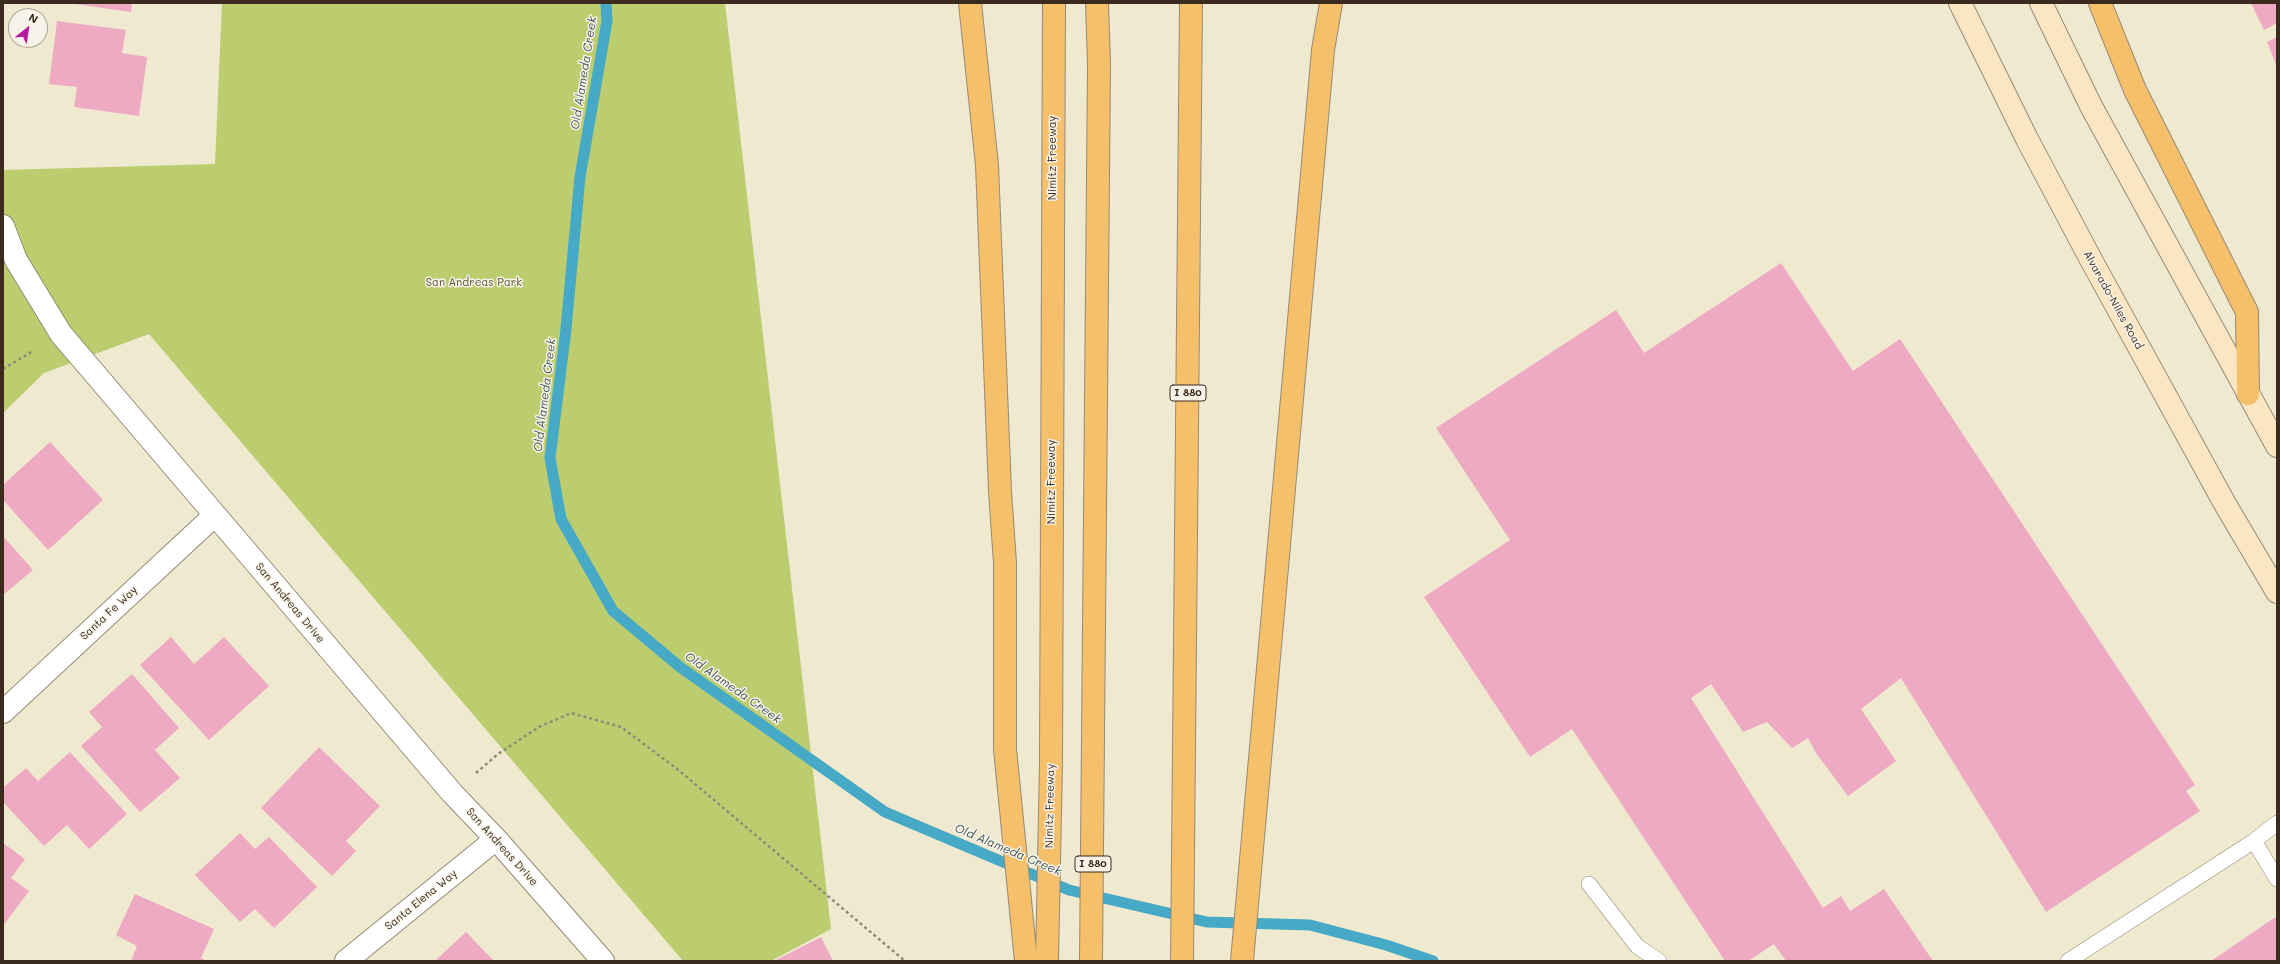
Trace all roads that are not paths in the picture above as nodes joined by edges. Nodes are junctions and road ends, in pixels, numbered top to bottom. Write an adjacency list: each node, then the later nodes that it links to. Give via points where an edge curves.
1 (970, 3): 22 (highway, via 987,173 999,483 1005,563 1005,749)
2 (1054, 3): 23 (highway, Nimitz Freeway, via 1051,762)
3 (1097, 3): 24 (highway, I 880, via 1099,64)
4 (1191, 3): 25 (highway, I 880)
5 (1331, 3): 26 (highway, via 1324,50)
6 (1960, 3): 13 (main road, Alvarado-Niles Road, via 2027,139 2086,249 2225,504)
7 (2041, 3): 10 (main road, via 2091,106)
8 (2100, 3): 10 (highway, via 2135,90 2247,312)
9 (3, 226): 12 (street, San Andreas Drive, via 16,260 61,334)
10 (2248, 394): 11 (main road)
11 (2277, 446)
12 (215, 515): 14 (street, Santa Fe Way); 16 (street, San Andreas Drive, via 452,793)
13 (2277, 592)
14 (3, 712)
15 (2277, 823): 17 (lane)
16 (496, 839): 20 (street, Santa Elena Way); 21 (street, San Andreas Drive)
17 (2254, 841): 18 (lane); 28 (lane)
18 (2277, 879)
19 (1589, 884): 27 (lane, via 1637,946)
20 (346, 961)
21 (603, 961)
22 (1026, 961)
23 (1047, 961)
24 (1091, 961)
25 (1182, 961)
26 (1242, 961)
27 (1659, 961)
28 (2068, 961)

